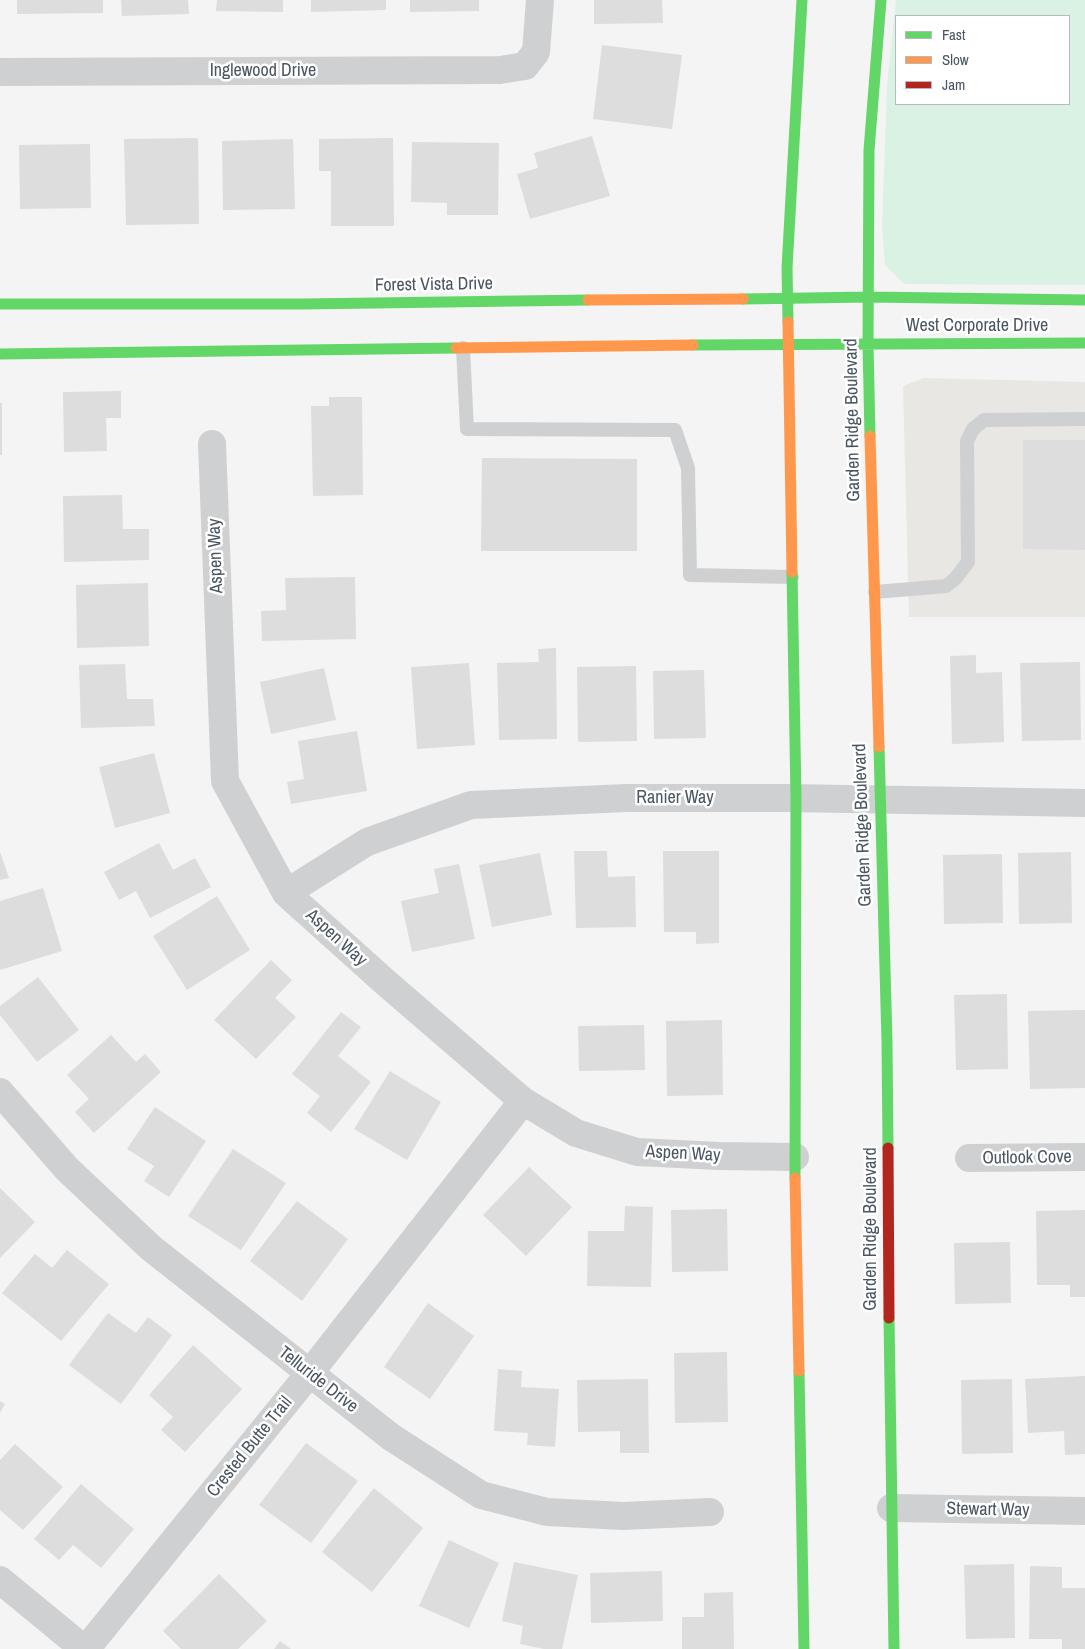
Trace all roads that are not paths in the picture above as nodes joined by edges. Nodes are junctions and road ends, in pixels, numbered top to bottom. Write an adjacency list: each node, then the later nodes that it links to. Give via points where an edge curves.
1 (540, 0): 4 (street, Inglewood Drive, via 536,52 525,66 500,70)
2 (802, 0): 6 (main road)
3 (881, 0): 5 (main road, Garden Ridge Boulevard, via 869,150)
4 (0, 72)
5 (869, 297): 6 (main road, Forest Vista Drive); 7 (main road, West Corporate Drive); 11 (main road, Garden Ridge Boulevard)
6 (788, 299): 8 (main road, Forest Vista Drive); 10 (main road)
7 (1085, 300)
8 (0, 304)
9 (1085, 343): 11 (main road, West Corporate Drive)
10 (788, 344): 11 (main road); 12 (main road); 16 (main road)
11 (868, 344): 17 (main road, Garden Ridge Boulevard)
12 (463, 348): 13 (main road); 16 (lane, via 467,429 675,430 688,468 690,575)
13 (0, 354)
14 (1085, 419): 17 (lane, via 984,420 973,429 967,441 968,562 946,586)
15 (212, 444): 21 (street, Aspen Way, via 225,781)
16 (792, 577): 18 (main road)
17 (875, 592): 19 (main road, Garden Ridge Boulevard)
18 (796, 798): 19 (street, Ranier Way); 21 (street, Ranier Way, via 626,798 471,805 367,842); 25 (main road)
19 (880, 800): 20 (street, Ranier Way); 28 (main road, Garden Ridge Boulevard, via 887,1042)
20 (1085, 803)
21 (286, 893): 23 (street, Aspen Way)
22 (0, 1092): 27 (street, Telluride Drive, via 67,1169 151,1248)
23 (523, 1100): 25 (street, Aspen Way, via 576,1133 637,1152); 27 (street, Crested Butte Trail)
24 (1085, 1157): 26 (street, Outlook Cove)
25 (795, 1158): 33 (main road)
26 (968, 1158)
27 (309, 1374): 30 (street, Telluride Drive, via 391,1437 481,1495 547,1512 623,1516); 32 (street, Crested Butte Trail)
28 (891, 1508): 29 (street, Stewart Way); 34 (main road, Garden Ridge Boulevard)
29 (1085, 1511)
30 (710, 1512)
31 (0, 1580): 32 (street)
32 (85, 1649)
33 (804, 1649)
34 (894, 1649)

